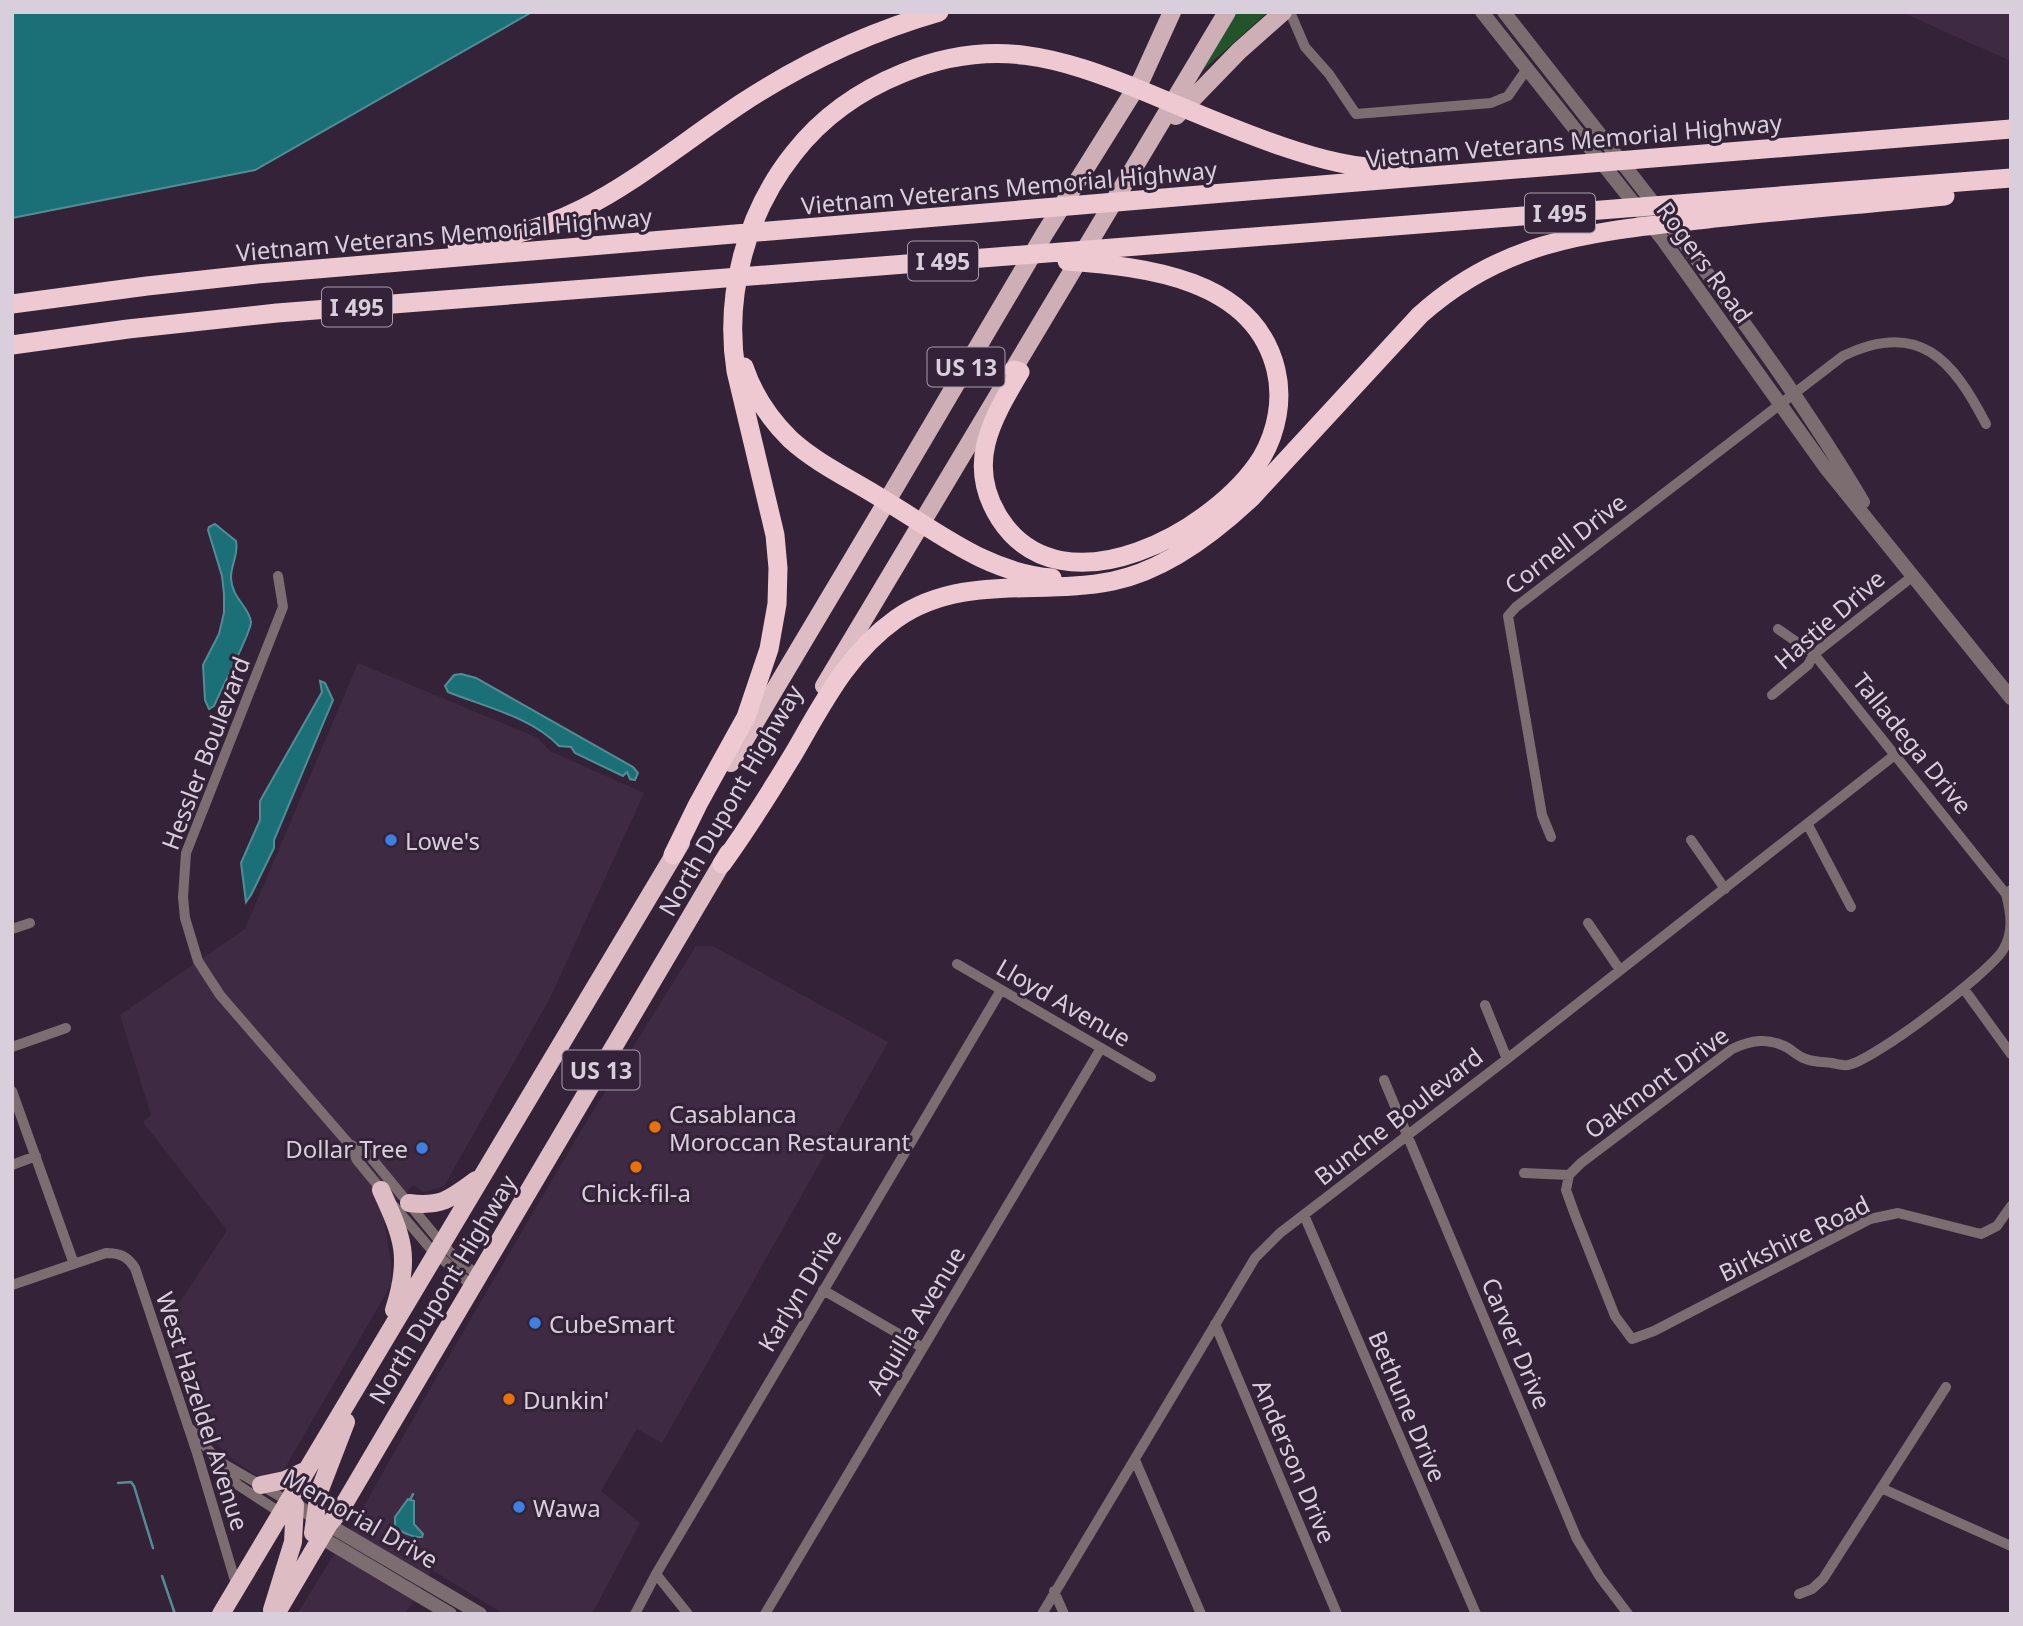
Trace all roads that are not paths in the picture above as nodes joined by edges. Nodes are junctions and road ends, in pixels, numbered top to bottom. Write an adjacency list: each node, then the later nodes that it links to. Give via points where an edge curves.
1 (939, 12): 17 (highway, via 882,31 799,69 620,190 550,224 495,240 367,255)
2 (1172, 12): 10 (main road, North Dupont Highway)
3 (1182, 12): 10 (main road, US 13)
4 (1227, 12): 12 (main road, North Dupont Highway)
5 (1283, 12): 12 (main road, US 13)
6 (1290, 12): 9 (street, via 1306,47 1356,114 1491,103 1508,96)
7 (1482, 12): 9 (street, Rogers Road)
8 (1504, 12): 22 (street, Rogers Road, via 1681,238)
9 (1527, 69): 23 (street, Rogers Road, via 1663,240)
10 (1142, 78): 25 (main road, North Dupont Highway / US 13)
11 (2011, 129): 13 (highway, Vietnam Veterans Memorial Highway / I 495)
12 (1152, 142): 21 (main road, North Dupont Highway / US 13)
13 (1537, 166): 17 (highway, Vietnam Veterans Memorial Highway / I 495); 19 (highway, via 1360,167 1288,149 1051,58 984,54 946,59 860,94 808,136 770,186 754,221 742,258)
14 (2011, 178): 16 (highway, I 495)
15 (2011, 189): 28 (highway, via 1615,229 1551,242 1507,258 1431,305 1252,497 1203,537)
16 (1104, 256): 20 (highway, I 495, via 1006,256 241,316); 21 (highway, via 1200,285 1228,301 1255,327 1272,356 1279,389 1273,431 1255,467 1196,520 1143,550 1087,563 1046,556 1004,526 984,477 988,431 1020,372)
17 (295, 271): 18 (highway, Vietnam Veterans Memorial Highway / I 495)
18 (12, 304)
19 (734, 310): 25 (highway, via 743,364 775,422 804,451); 39 (highway, via 736,371 775,535 777,604 769,649 747,717)
20 (12, 345)
21 (1014, 370): 26 (main road, North Dupont Highway / US 13)
22 (1795, 394): 23 (street, Cornell Drive); 24 (street, Cornell Drive, via 1843,356 1865,345 1894,341 1916,345 1942,359 1959,377); 27 (street, Rogers Road)
23 (1781, 405): 27 (street, Rogers Road); 37 (street, Cornell Drive, via 1508,616 1542,815)
24 (1986, 424)
25 (887, 501): 26 (highway); 39 (highway, North Dupont Highway / US 13)
26 (921, 524): 28 (highway, via 995,565 1038,577 1097,577); 40 (highway, North Dupont Highway / US 13)
27 (1887, 542): 30 (street, Rogers Road)
28 (1163, 561): 40 (highway, via 1107,583 961,591 929,601 896,620 849,663)
29 (278, 576): 61 (street, Hessler Boulevard, via 283,607 186,853 185,918 198,961 220,995)
30 (1913, 576): 32 (street, Hastie Drive); 34 (street, Rogers Road)
31 (1778, 629): 32 (street, Talladega Drive)
32 (1814, 654): 33 (street, Hastie Drive, via 1808,665); 35 (street, Talladega Drive)
33 (1772, 695)
34 (2011, 698)
35 (1896, 754): 36 (street, Bunche Boulevard); 42 (street, Talladega Drive)
36 (1808, 825): 41 (street, Bunche Boulevard); 43 (street)
37 (1551, 837)
38 (1691, 841): 41 (street)
39 (673, 855): 65 (highway, North Dupont Highway / US 13)
40 (722, 864): 73 (highway, North Dupont Highway / US 13)
41 (1725, 889): 48 (street, Bunche Boulevard)
42 (2008, 892): 50 (street, Oakmont Drive, via 2011,933 1994,962)
43 (1851, 907)
44 (30, 923): 46 (street)
45 (1588, 923): 48 (street)
46 (12, 929)
47 (957, 964): 49 (street, Lloyd Avenue)
48 (1620, 970): 56 (street, Bunche Boulevard)
49 (1001, 989): 54 (street, Lloyd Avenue); 75 (street, Karlyn Drive)
50 (1964, 989): 55 (street); 66 (street, Oakmont Drive, via 1868,1058 1848,1065 1804,1059 1765,1040 1746,1042)
51 (1485, 1005): 56 (street)
52 (65, 1028): 53 (street)
53 (12, 1047)
54 (1101, 1048): 57 (street, Lloyd Avenue); 78 (street, Aquilla Avenue)
55 (2011, 1054)
56 (1507, 1059): 60 (street, Bunche Boulevard)
57 (1151, 1077)
58 (1384, 1080): 60 (street, Carver Drive)
59 (12, 1091): 62 (street)
60 (1406, 1137): 70 (street, Bunche Boulevard); 106 (street, Carver Drive, via 1577,1539)
61 (349, 1144): 67 (street, Hessler Boulevard, via 356,1160); 68 (street, Hessler Boulevard, via 368,1154)
62 (36, 1157): 63 (street); 72 (street)
63 (12, 1165)
64 (1524, 1173): 66 (street)
65 (484, 1174): 68 (highway, via 445,1202); 71 (highway, North Dupont Highway / US 13)
66 (1569, 1175): 69 (street, Birkshire Road, via 1566,1190 1575,1215 1615,1316 1632,1339 1870,1219 1898,1213 1981,1234 1997,1226)
67 (381, 1189): 71 (street, Hessler Boulevard); 77 (highway, via 398,1228 404,1258 402,1284)
68 (409, 1203): 71 (street, Hessler Boulevard)
69 (2011, 1206)
70 (1304, 1215): 76 (street, Bunche Boulevard, via 1255,1258); 105 (street, Bethune Drive)
71 (439, 1249): 73 (street, Hessler Boulevard); 77 (highway, North Dupont Highway / US 13)
72 (74, 1264): 74 (street); 81 (street, West Hazeldel Avenue, via 106,1253 129,1259)
73 (475, 1281): 88 (highway, North Dupont Highway / US 13, via 340,1511)
74 (12, 1285)
75 (823, 1290): 78 (street); 90 (street, Karlyn Drive)
76 (1215, 1324): 82 (street, Bunche Boulevard); 104 (street, Anderson Drive)
77 (384, 1341): 79 (highway, North Dupont Highway / US 13)
78 (923, 1348): 100 (street, Aquilla Avenue)
79 (365, 1373): 84 (highway, North Dupont Highway / US 13); 88 (highway, via 319,1492)
80 (1945, 1387): 86 (street)
81 (184, 1419): 83 (street, Memorial Drive); 91 (street, West Hazeldel Avenue)
82 (1135, 1460): 92 (street, Bunche Boulevard); 103 (street)
83 (219, 1461): 85 (street, Memorial Drive); 87 (street, Memorial Drive, via 238,1485)
84 (307, 1470): 85 (highway); 87 (highway, North Dupont Highway / US 13)
85 (261, 1486): 87 (street, Memorial Drive)
86 (1881, 1488): 89 (street); 93 (street, via 1823,1579)
87 (290, 1510): 88 (street, Memorial Drive); 91 (highway, North Dupont Highway / US 13); 95 (highway, via 293,1542 276,1592)
88 (319, 1528): 95 (highway, North Dupont Highway / US 13); 96 (street, Memorial Drive); 97 (street, Memorial Drive)
89 (2011, 1546)
90 (656, 1574): 98 (street, Karlyn Drive); 99 (street)
91 (237, 1589): 94 (highway, North Dupont Highway / US 13)
92 (1054, 1591): 101 (street, Bunche Boulevard); 102 (street)
93 (1798, 1594)
94 (221, 1614)
95 (274, 1614)
96 (450, 1614)
97 (480, 1614)
98 (635, 1614)
99 (688, 1614)
100 (765, 1614)
101 (1042, 1614)
102 (1064, 1614)
103 (1201, 1614)
104 (1336, 1614)
105 (1476, 1614)
106 (1628, 1614)

